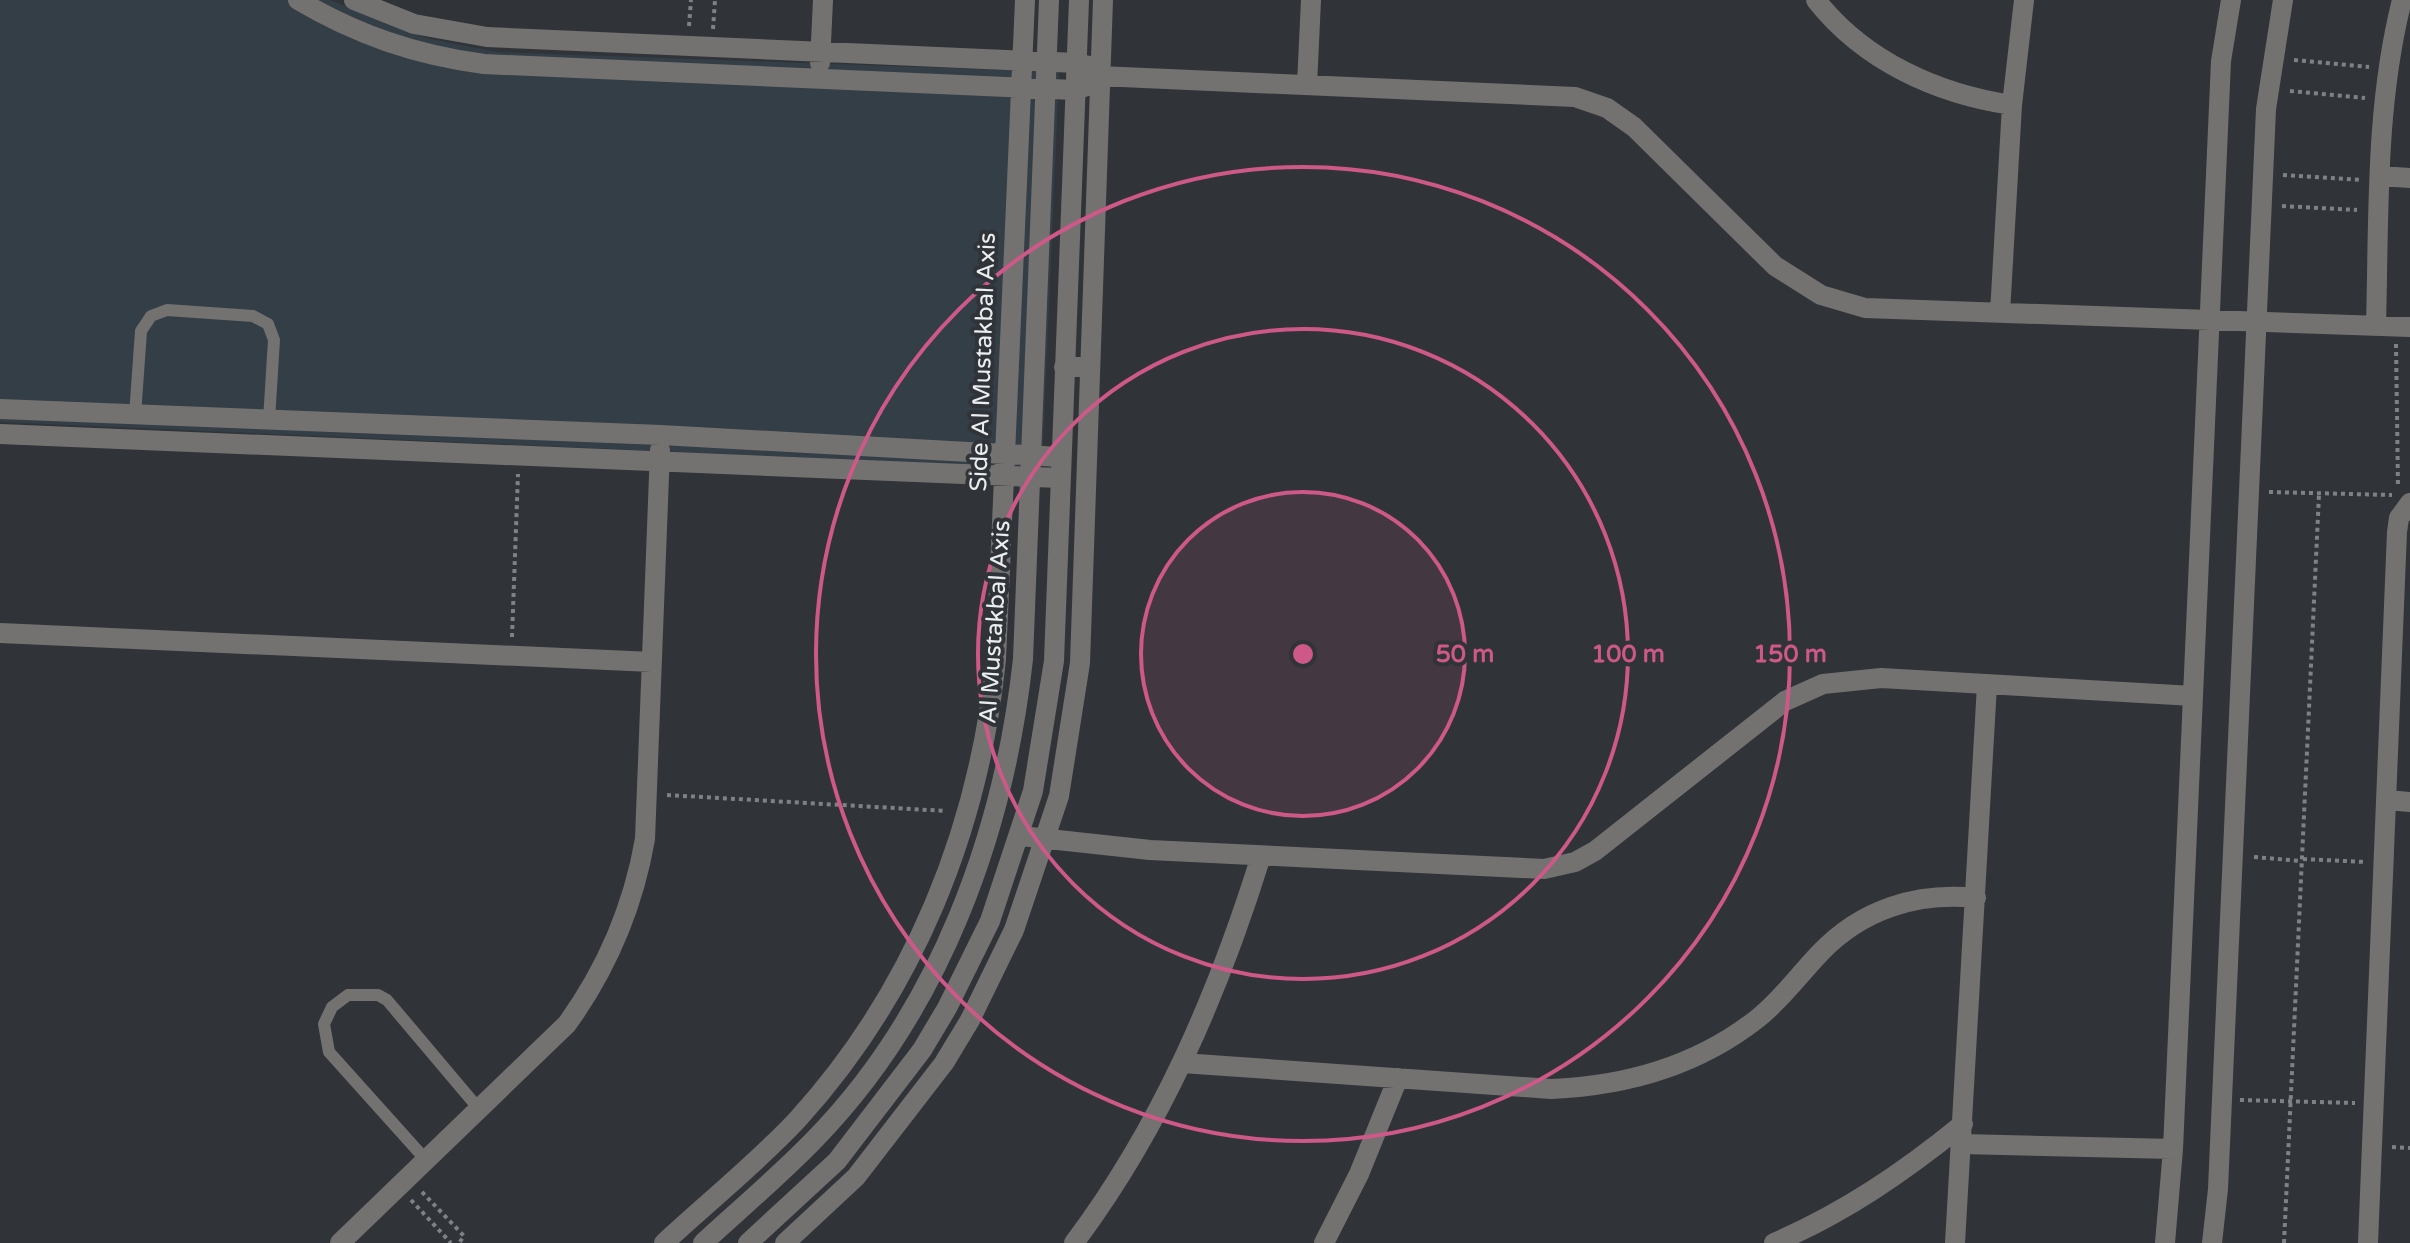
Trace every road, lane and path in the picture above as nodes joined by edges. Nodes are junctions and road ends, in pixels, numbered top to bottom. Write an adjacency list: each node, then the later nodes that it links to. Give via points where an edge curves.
1 (298, 0): 23 (street, via 367,37 445,59)
2 (354, 0): 15 (street, via 414,24 487,37)
3 (715, 0): 15 (path)
4 (823, 0): 16 (street)
5 (1025, 0): 18 (street, Side Al Mustakbal Axis)
6 (1049, 0): 19 (street, Al Mustakbal Axis)
7 (1079, 0): 20 (street)
8 (1103, 0): 22 (street)
9 (1311, 0): 24 (street)
10 (1816, 0): 30 (street, via 1859,42 1905,72 1957,94)
11 (2024, 0): 30 (street)
12 (2231, 0): 37 (street, via 2221,61)
13 (2283, 0): 17 (street)
14 (2402, 0): 21 (street)
15 (711, 47): 16 (street)
16 (820, 52): 18 (street); 23 (street)
17 (2272, 58): 21 (path); 27 (street)
18 (1022, 61): 19 (street); 25 (street, Side Al Mustakbal Axis)
19 (1047, 62): 20 (street); 26 (street, Al Mustakbal Axis)
20 (1076, 63): 22 (street); 28 (street)
21 (2387, 69): 29 (street)
22 (1099, 76): 24 (street); 28 (street); 41 (street)
23 (819, 79): 25 (street)
24 (1307, 85): 36 (street, via 1566,95 1592,102 1634,127 1775,266 1805,287 1865,308)
25 (1021, 88): 26 (street); 47 (street, Side Al Mustakbal Axis)
26 (1045, 89): 28 (street); 48 (street, Al Mustakbal Axis)
27 (2268, 89): 29 (path); 31 (street)
28 (1075, 90): 40 (street)
29 (2383, 99): 32 (street)
30 (2012, 105): 36 (street)
31 (2262, 174): 32 (path); 34 (street)
32 (2380, 178): 33 (street); 35 (street)
33 (2410, 178)
34 (2260, 205): 35 (path); 38 (street)
35 (2379, 211): 39 (street)
36 (2000, 313): 37 (street)
37 (2209, 322): 38 (street); 63 (street)
38 (2254, 322): 39 (street); 55 (street)
39 (2394, 326): 56 (path, via 2398,495)
40 (1064, 367): 41 (street); 50 (street)
41 (1089, 367): 69 (street, via 1080,663 1068,752)
42 (0, 409): 43 (street)
43 (135, 415): 44 (street); 44 (lane, via 141,331 151,316 167,310 253,316 268,324 274,340)
44 (269, 420): 46 (street)
45 (0, 434): 49 (street)
46 (661, 435): 47 (street); 51 (street)
47 (1005, 454): 48 (street); 52 (street, Side Al Mustakbal Axis)
48 (1029, 455): 50 (street); 53 (street, Al Mustakbal Axis)
49 (519, 456): 51 (street); 60 (path)
50 (1060, 457): 54 (street)
51 (660, 462): 52 (street); 61 (street)
52 (1004, 476): 53 (street); 67 (street, Side Al Mustakbal Axis, via 992,699)
53 (1029, 477): 54 (street); 89 (street, Al Mustakbal Axis, via 1017,715 992,825 962,909 920,993 843,1107)
54 (1059, 478): 68 (street, via 1049,705)
55 (2247, 491): 56 (path); 70 (street)
56 (2319, 494): 72 (path)
57 (2410, 503): 59 (street, via 2397,532)
58 (0, 633): 60 (street)
59 (2402, 643): 65 (street)
60 (511, 656): 61 (street)
61 (652, 662): 64 (street)
62 (1987, 685): 63 (street); 71 (street, via 1862,678 1804,691 1595,851 1559,867 1528,870); 74 (street)
63 (2193, 696): 82 (street)
64 (649, 794): 67 (path); 80 (street, via 640,871 605,965 567,1024)
65 (2387, 800): 66 (street); 73 (street)
66 (2410, 802)
67 (968, 812): 88 (street, Side Al Mustakbal Axis, via 919,940 849,1055 796,1121)
68 (1021, 836): 69 (street); 90 (street, via 975,954 922,1050 837,1161)
69 (1046, 839): 71 (street); 91 (street, via 1004,953 944,1063 888,1141)
70 (2232, 855): 72 (path); 77 (street)
71 (1261, 856): 75 (street, via 1223,969)
72 (2302, 860): 73 (path); 78 (path)
73 (2384, 863): 79 (street)
74 (1976, 898): 76 (street, via 1932,897 1869,916 1832,941 1748,1025 1702,1054 1643,1077 1551,1089); 81 (street)
75 (1182, 1063): 76 (street); 92 (street, via 1145,1133)
76 (1398, 1078): 93 (street)
77 (2222, 1099): 78 (path); 97 (street)
78 (2291, 1103): 79 (path); 98 (path)
79 (2374, 1103): 99 (street)
80 (479, 1109): 83 (street); 83 (lane, via 387,1000 358,992 338,1000 324,1024 329,1052)
81 (1962, 1134): 82 (street); 94 (street, via 1842,1210); 95 (street)
82 (2173, 1149): 96 (street)
83 (426, 1160): 84 (street)
84 (403, 1182): 85 (street); 86 (path); 87 (path, via 464,1236)
85 (340, 1243)
86 (451, 1243)
87 (459, 1243)
88 (664, 1243)
89 (703, 1243)
90 (748, 1243)
91 (785, 1243)
92 (1074, 1243)
93 (1324, 1243)
94 (1774, 1243)
95 (1955, 1243)
96 (2165, 1243)
97 (2212, 1243)
98 (2284, 1243)
99 (2368, 1243)

